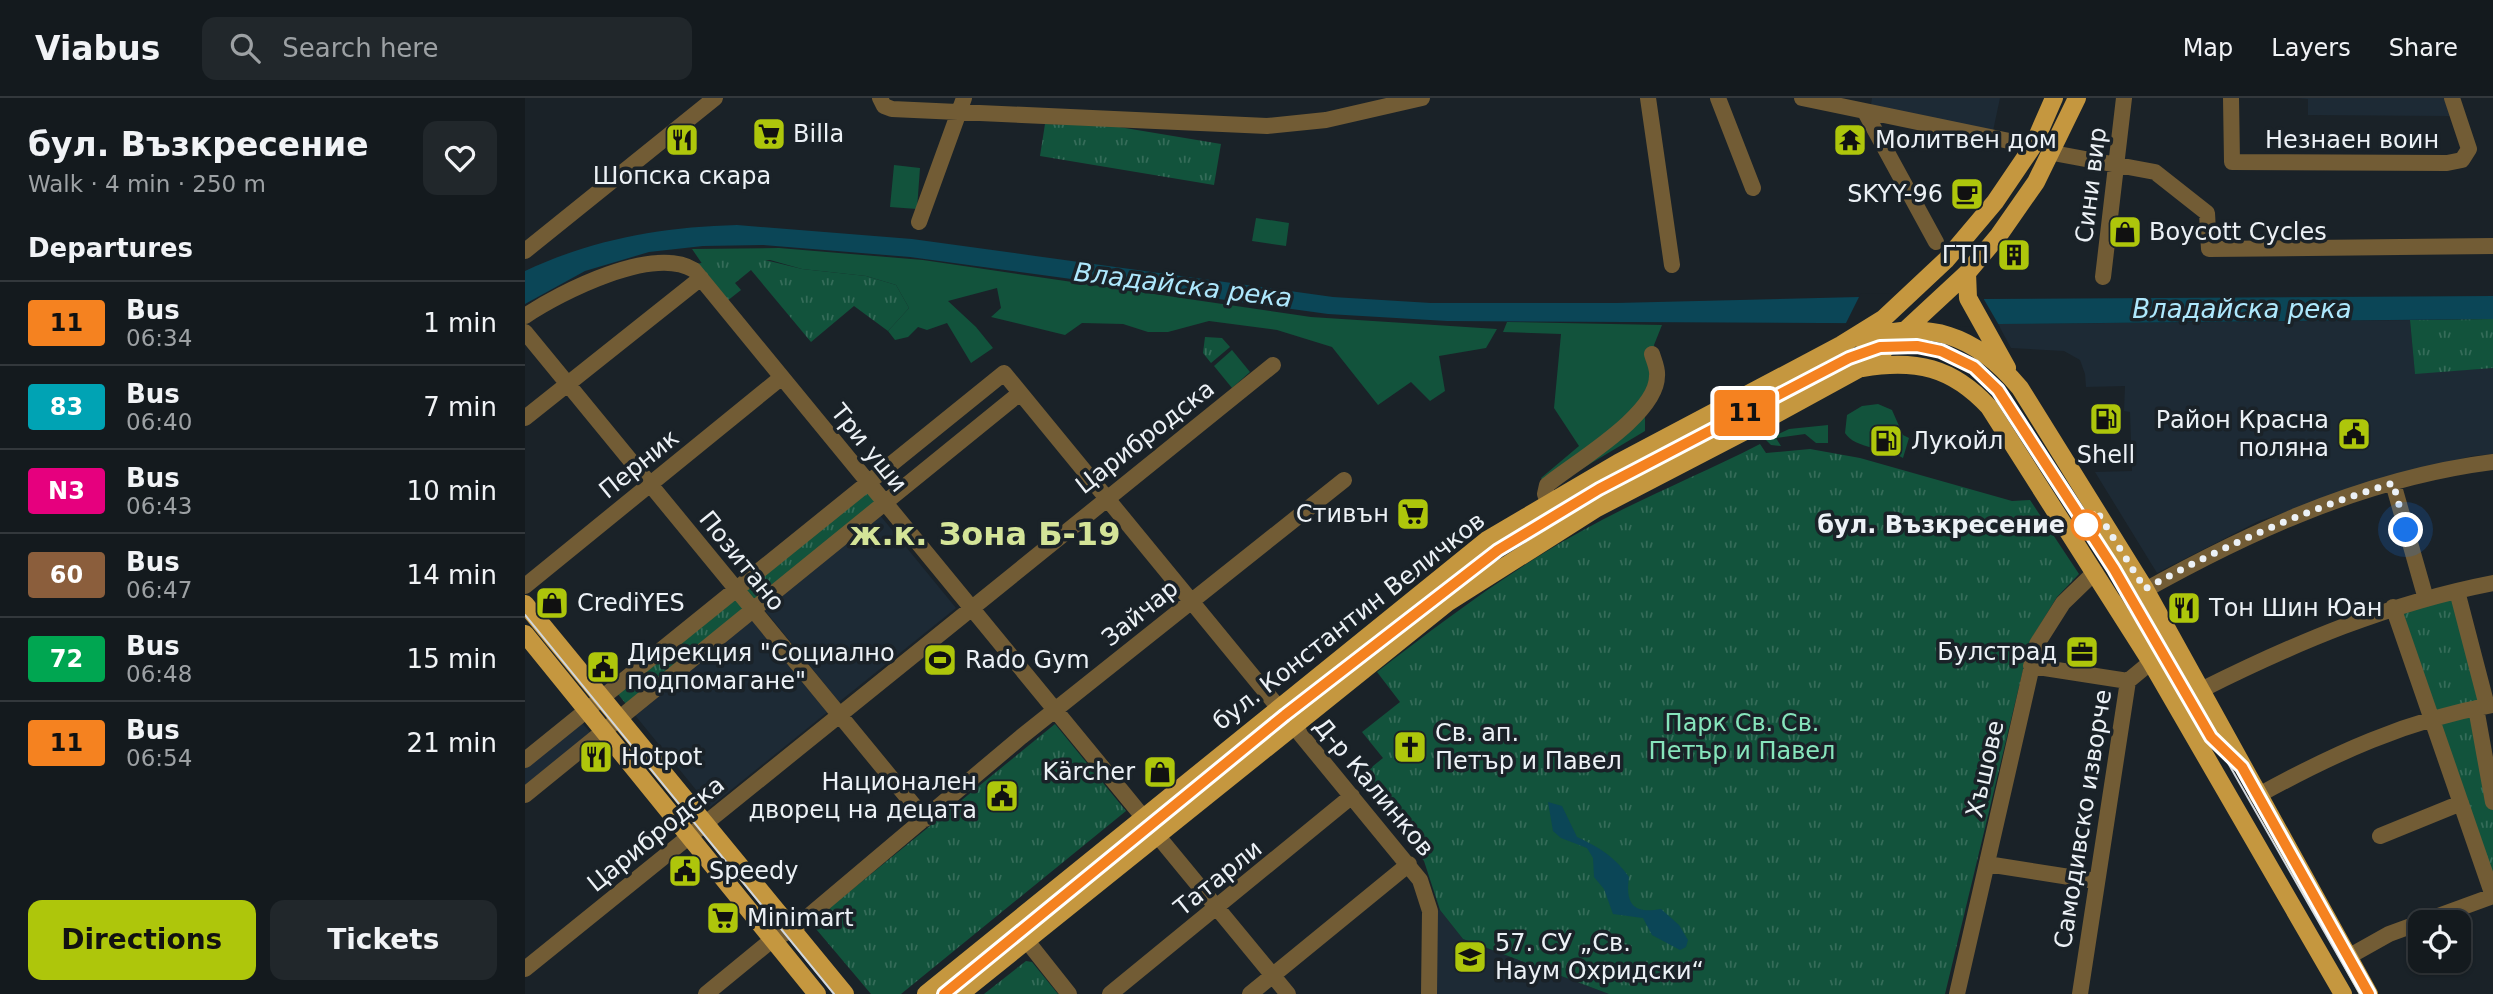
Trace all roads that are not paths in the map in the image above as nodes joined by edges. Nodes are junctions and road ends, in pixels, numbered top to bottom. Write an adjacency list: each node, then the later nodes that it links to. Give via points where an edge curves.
1 (715, 98): 22 (street)
2 (880, 98): 12 (street, via 892,109)
3 (1422, 98): 13 (street, via 1298,125)
4 (1649, 98): 23 (street)
5 (1718, 98): 18 (street)
6 (1802, 98): 14 (street)
7 (2054, 98): 15 (main road)
8 (2077, 98): 16 (main road)
9 (2124, 98): 17 (street, Сини вир)
10 (2231, 98): 11 (street, Незнаен воин, via 2232,162 2447,163 2462,160 2469,145)
11 (2452, 98)
12 (961, 106): 13 (street); 19 (street)
13 (994, 106)
14 (1865, 111): 15 (street); 20 (street)
15 (2033, 146): 27 (main road, via 1996,202)
16 (2053, 153): 17 (street); 24 (main road, via 2018,210)
17 (2116, 164): 21 (street, via 2160,174 2203,208 2209,219 2209,248); 26 (street, Сини вир)
18 (1753, 188)
19 (919, 222)
20 (1936, 242)
21 (2493, 246)
22 (525, 251)
23 (1672, 265)
24 (1967, 273): 29 (main road); 38 (main road, via 1971,304)
25 (697, 274): 28 (street, via 675,262 625,270 577,287); 36 (street, Три уши); 37 (street)
26 (2103, 277)
27 (1926, 279): 29 (main road, via 1911,306); 31 (main road, via 1883,319)
28 (525, 316)
29 (1905, 331): 31 (main road); 34 (main road); 35 (main road, via 1909,349); 38 (main road, via 1939,332 1967,342)
30 (525, 332): 37 (street, Позитано)
31 (1841, 345): 48 (main road, бул. Константин Величков)
32 (1652, 354): 48 (street, via 1656,383 1648,400 1547,485)
33 (1273, 365): 46 (street, Царибродска)
34 (1862, 368): 35 (main road); 75 (main road, бул. Константин Величков, via 1561,528 1447,603)
35 (1932, 368): 49 (main road, via 1963,382 1989,407)
36 (782, 377): 43 (street, Три уши); 45 (street, Перник)
37 (568, 384): 40 (street); 45 (street, Позитано)
38 (2020, 388): 53 (main road)
39 (1020, 393): 43 (street, Д-р Калинков, via 1004,373); 46 (street, Д-р Калинков); 47 (street)
40 (525, 418)
41 (2493, 462): 44 (street)
42 (1344, 480): 56 (street, Зайчар)
43 (868, 482): 47 (street, Три уши); 52 (street)
44 (2393, 483): 53 (street, via 2241,539); 55 (street)
45 (650, 485): 51 (street, Перник); 52 (street, Позитано)
46 (1106, 497): 56 (street, Д-р Калинков); 59 (street, Царибродска)
47 (884, 502): 59 (street, Три уши); 61 (street)
48 (1548, 503): 68 (main road, бул. Константин Величков, via 1484,535)
49 (2095, 572): 58 (main road); 64 (street, Хъшове, via 2050,620)
50 (2493, 583): 54 (street)
51 (525, 586)
52 (736, 589): 61 (street, Позитано); 67 (street)
53 (2145, 589): 58 (street); 66 (main road)
54 (2458, 591): 55 (street); 69 (street)
55 (2425, 599): 60 (street)
56 (1192, 601): 68 (street, Д-р Калинков); 71 (street, Зайчар)
57 (525, 604): 67 (main road)
58 (2117, 606): 63 (main road)
59 (970, 607): 71 (street, Три уши); 72 (street, Царибродска)
60 (2393, 607): 66 (street, via 2294,645); 74 (street)
61 (752, 609): 72 (street, Позитано); 73 (street)
62 (525, 634): 70 (main road)
63 (2151, 662): 65 (street, Самодивско изворче); 112 (main road)
64 (2031, 666): 65 (street); 90 (street, Хъшове)
65 (2128, 681): 91 (street, Самодивско изворче)
66 (2201, 690): 80 (main road)
67 (601, 698): 70 (street); 73 (main road)
68 (1278, 707): 75 (street, Д-р Калинков); 83 (main road, бул. Константин Величков)
69 (2485, 707): 74 (street); 81 (street)
70 (586, 710): 76 (main road); 77 (street)
71 (1054, 711): 83 (street, Три уши); 84 (street, Зайчар)
72 (838, 714): 84 (street, Позитано); 85 (street, Царибродска)
73 (618, 718): 76 (street); 85 (main road)
74 (2432, 718): 80 (street, via 2316,763); 82 (street)
75 (1293, 724): 79 (street, Д-р Калинков); 86 (main road, бул. Константин Величков)
76 (603, 731): 78 (street); 87 (main road)
77 (525, 760)
78 (525, 794)
79 (1352, 796): 89 (street, Д-р Калинков); 93 (street, Татарли)
80 (2257, 796): 97 (main road)
81 (2493, 801)
82 (2461, 803): 88 (street); 92 (street)
83 (1143, 817): 104 (main road, бул. Константин Величков)
84 (925, 819): 94 (street, Зайчар)
85 (705, 824): 87 (street, Царибродска); 94 (main road)
86 (1157, 835): 93 (street); 96 (main road, бул. Константин Величков)
87 (689, 836): 95 (main road); 98 (street, Царибродска)
88 (2380, 836)
89 (1409, 864): 99 (street); 101 (street, Д-р Калинков, via 1427,895 1430,911)
90 (1987, 864): 91 (street); 110 (street, Хъшове)
91 (2095, 881): 111 (street, Самодивско изворче)
92 (2493, 896): 97 (street, via 2389,934)
93 (1219, 908): 99 (street); 107 (street, Татарли)
94 (792, 930): 95 (street, Зайчар); 103 (main road)
95 (773, 939): 100 (main road); 102 (street, Зайчар)
96 (1027, 941): 105 (main road, бул. Константин Величков); 106 (street)
97 (2348, 957): 113 (main road)
98 (525, 970)
99 (1272, 976): 108 (street); 109 (street)
100 (811, 989)
101 (1426, 991)
102 (706, 994)
103 (845, 994)
104 (926, 994)
105 (960, 994)
106 (1069, 994)
107 (1111, 994)
108 (1251, 994)
109 (1288, 994)
110 (1957, 994)
111 (2080, 994)
112 (2343, 994)
113 (2369, 994)

